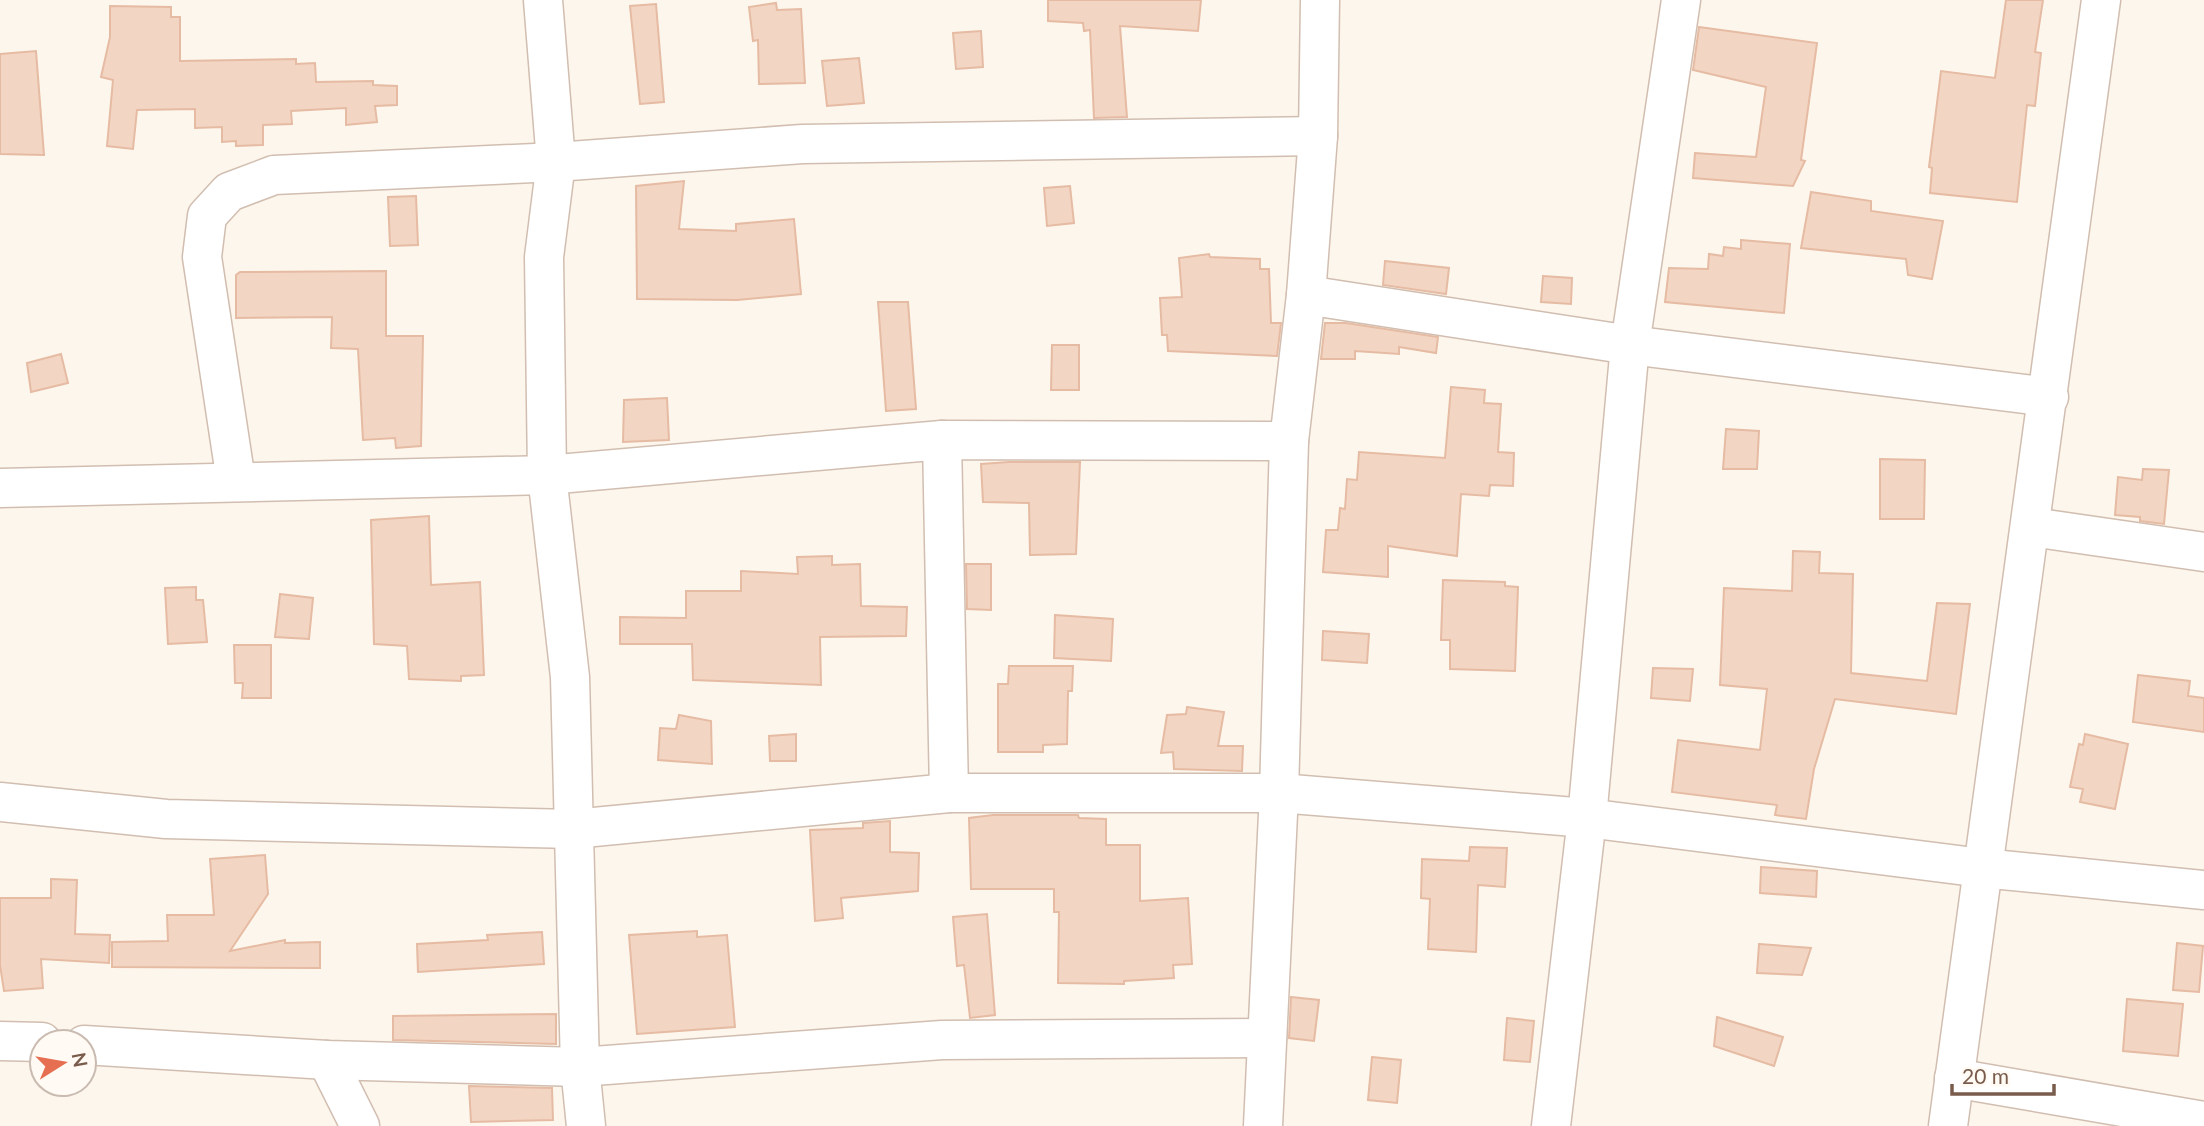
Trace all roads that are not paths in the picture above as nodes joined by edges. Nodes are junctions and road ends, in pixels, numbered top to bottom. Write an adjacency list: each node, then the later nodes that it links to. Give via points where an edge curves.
1 (543, 0): 6 (street)
2 (1320, 0): 5 (street)
3 (1681, 0): 8 (street)
4 (2101, 0): 9 (street)
5 (1318, 136): 6 (street, via 802,144); 7 (street)
6 (556, 162): 12 (street, via 544,257); 13 (street, via 274,175 229,192 207,216 202,257)
7 (1306, 295): 8 (street); 11 (street)
8 (1630, 345): 9 (street); 20 (street)
9 (2049, 397): 15 (street)
10 (942, 440): 11 (street); 12 (street); 17 (street)
11 (1289, 441): 18 (street)
12 (547, 475): 13 (street); 21 (street, via 570,677)
13 (236, 481): 14 (street)
14 (0, 488)
15 (2032, 527): 16 (street); 22 (street)
16 (2204, 552)
17 (949, 793): 18 (street); 21 (street)
18 (1279, 793): 20 (street); 24 (street)
19 (0, 802): 21 (street, via 166,819)
20 (1587, 818): 22 (street); 35 (street)
21 (573, 829): 29 (street)
22 (1982, 868): 23 (street); 30 (street)
23 (2204, 890)
24 (1267, 1038): 29 (street, via 942,1040); 34 (street)
25 (0, 1041): 26 (street)
26 (28, 1042)
27 (98, 1046): 28 (street)
28 (327, 1060): 29 (street); 32 (street)
29 (580, 1067): 33 (street)
30 (1954, 1078): 31 (street); 36 (street)
31 (2204, 1121)
32 (360, 1126)
33 (586, 1126)
34 (1263, 1126)
35 (1551, 1126)
36 (1948, 1126)

